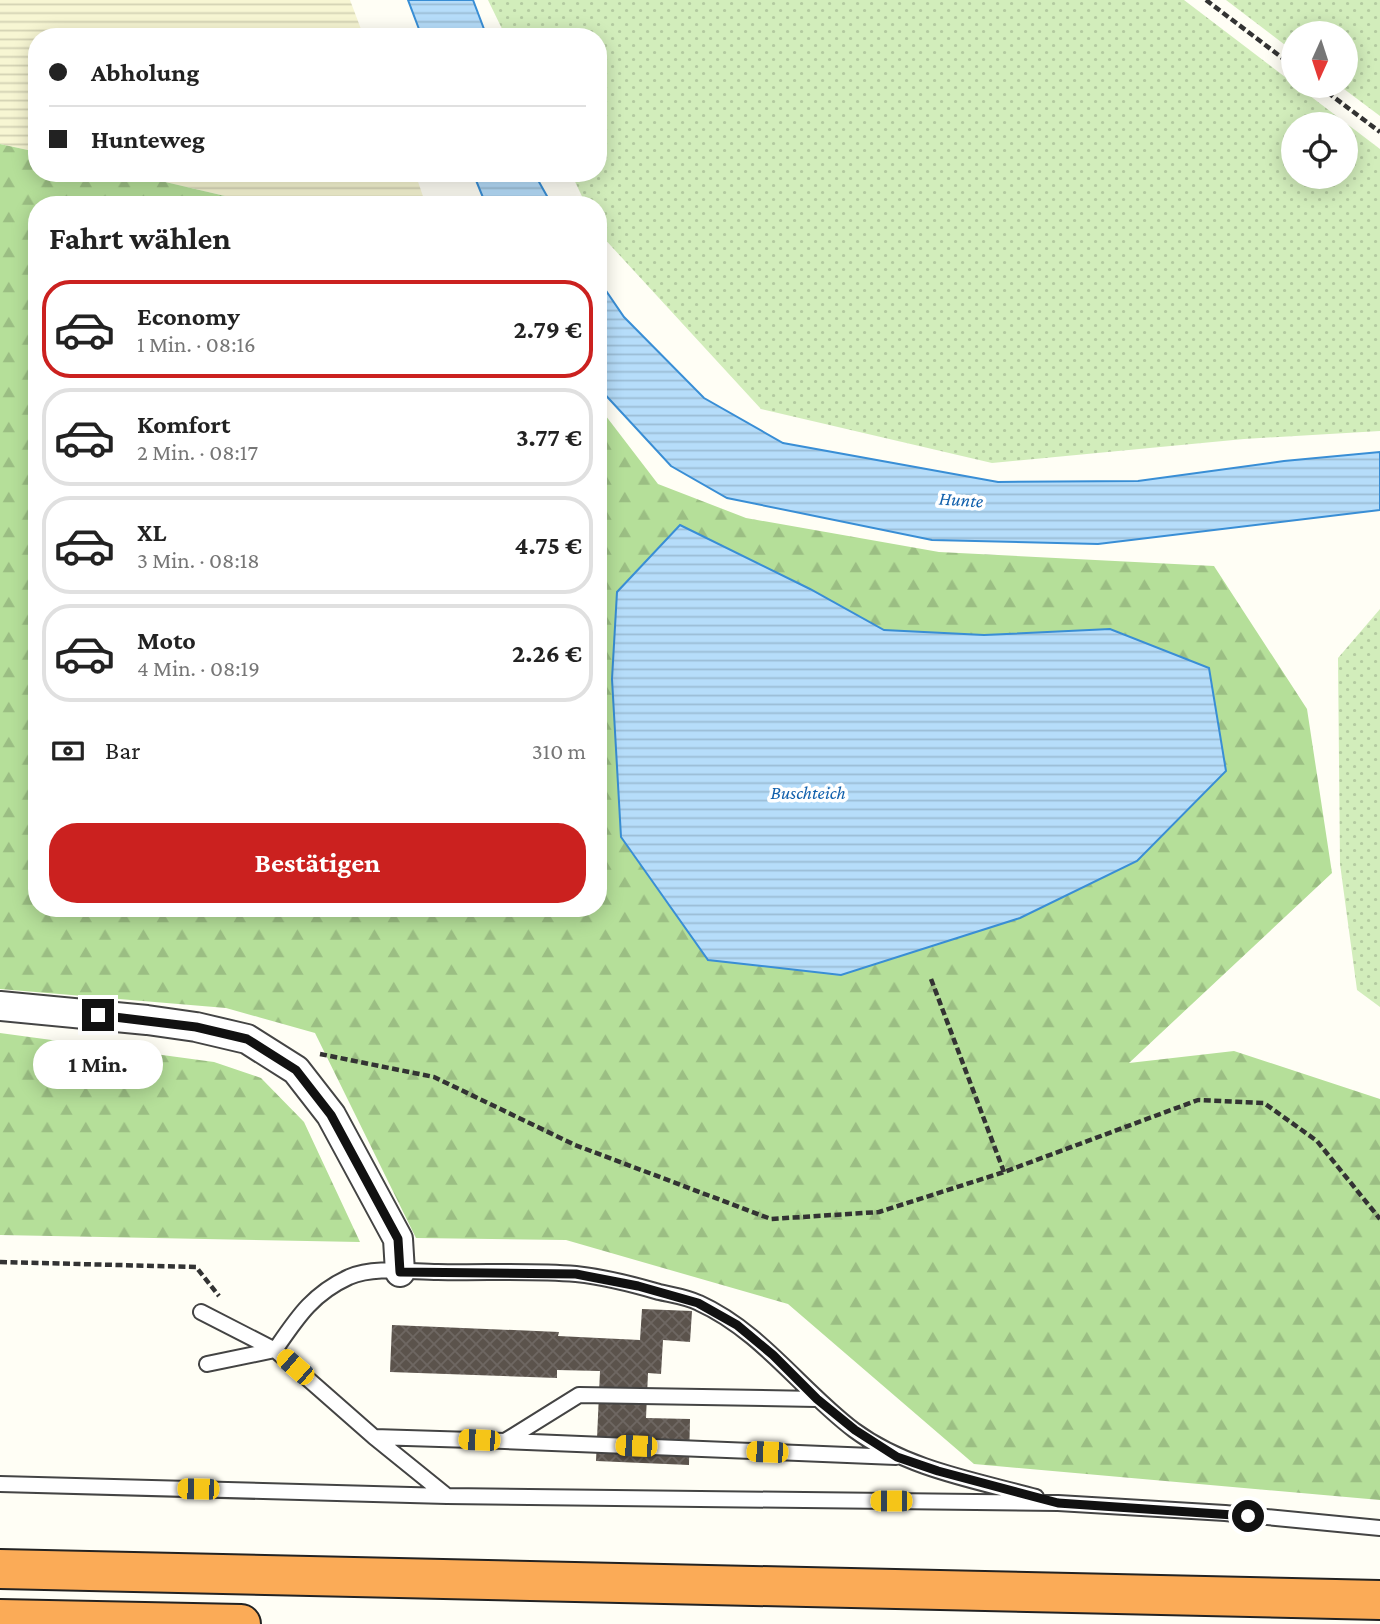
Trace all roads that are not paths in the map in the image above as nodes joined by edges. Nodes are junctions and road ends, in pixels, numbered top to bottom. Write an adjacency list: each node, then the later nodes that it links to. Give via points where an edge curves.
1 (0, 1006): 2 (street, via 196,1027 247,1039 296,1070 331,1115 398,1239)
2 (400, 1272): 4 (lane, via 352,1276 326,1290 303,1308); 6 (lane, via 576,1274 698,1303 746,1333)
3 (201, 1312): 4 (lane)
4 (275, 1350): 5 (lane); 7 (lane)
5 (206, 1364)
6 (817, 1399): 8 (lane, via 579,1395); 9 (lane)
7 (374, 1437): 8 (lane); 11 (lane)
8 (505, 1441): 9 (lane)
9 (897, 1457): 12 (lane)
10 (0, 1484): 11 (lane)
11 (447, 1496): 12 (lane)
12 (1058, 1503): 13 (lane)
13 (1380, 1528)
14 (0, 1569): 15 (highway)
15 (1380, 1600)
16 (0, 1619): 17 (highway)
17 (241, 1624)

